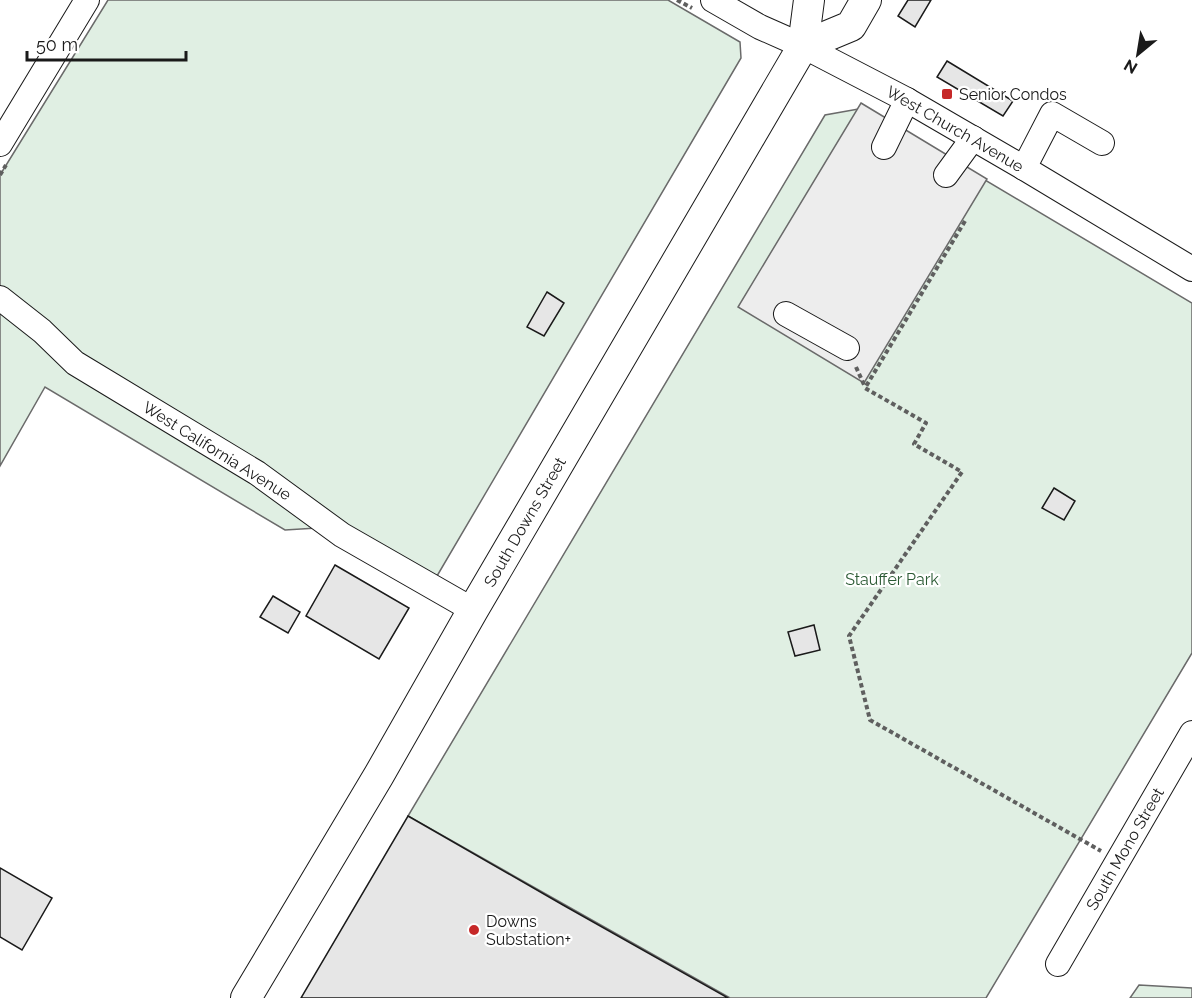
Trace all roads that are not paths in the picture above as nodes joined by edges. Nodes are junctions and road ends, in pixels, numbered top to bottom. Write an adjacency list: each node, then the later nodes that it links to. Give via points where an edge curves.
1 (87, 0): 9 (street)
2 (713, 0): 5 (street, West Church Avenue, via 760,27)
3 (808, 0): 5 (main road, South Downs Street)
4 (866, 0): 5 (main road, via 850,26)
5 (803, 45): 6 (street, West Church Avenue); 17 (main road, South Downs Street)
6 (907, 100): 7 (street, West Church Avenue); 10 (street)
7 (973, 138): 11 (street, West Church Avenue); 12 (street)
8 (1102, 143): 11 (street, via 1052,114)
9 (0, 144)
10 (884, 147)
11 (1024, 168): 13 (street, West Church Avenue)
12 (946, 176)
13 (1192, 269)
14 (0, 298): 17 (street, West California Avenue, via 75,363 257,473 342,535)
15 (786, 314): 16 (street)
16 (848, 348)
17 (473, 610): 20 (main road, South Downs Street)
18 (1192, 733): 19 (street, South Mono Street)
19 (1058, 964)
20 (246, 998)

